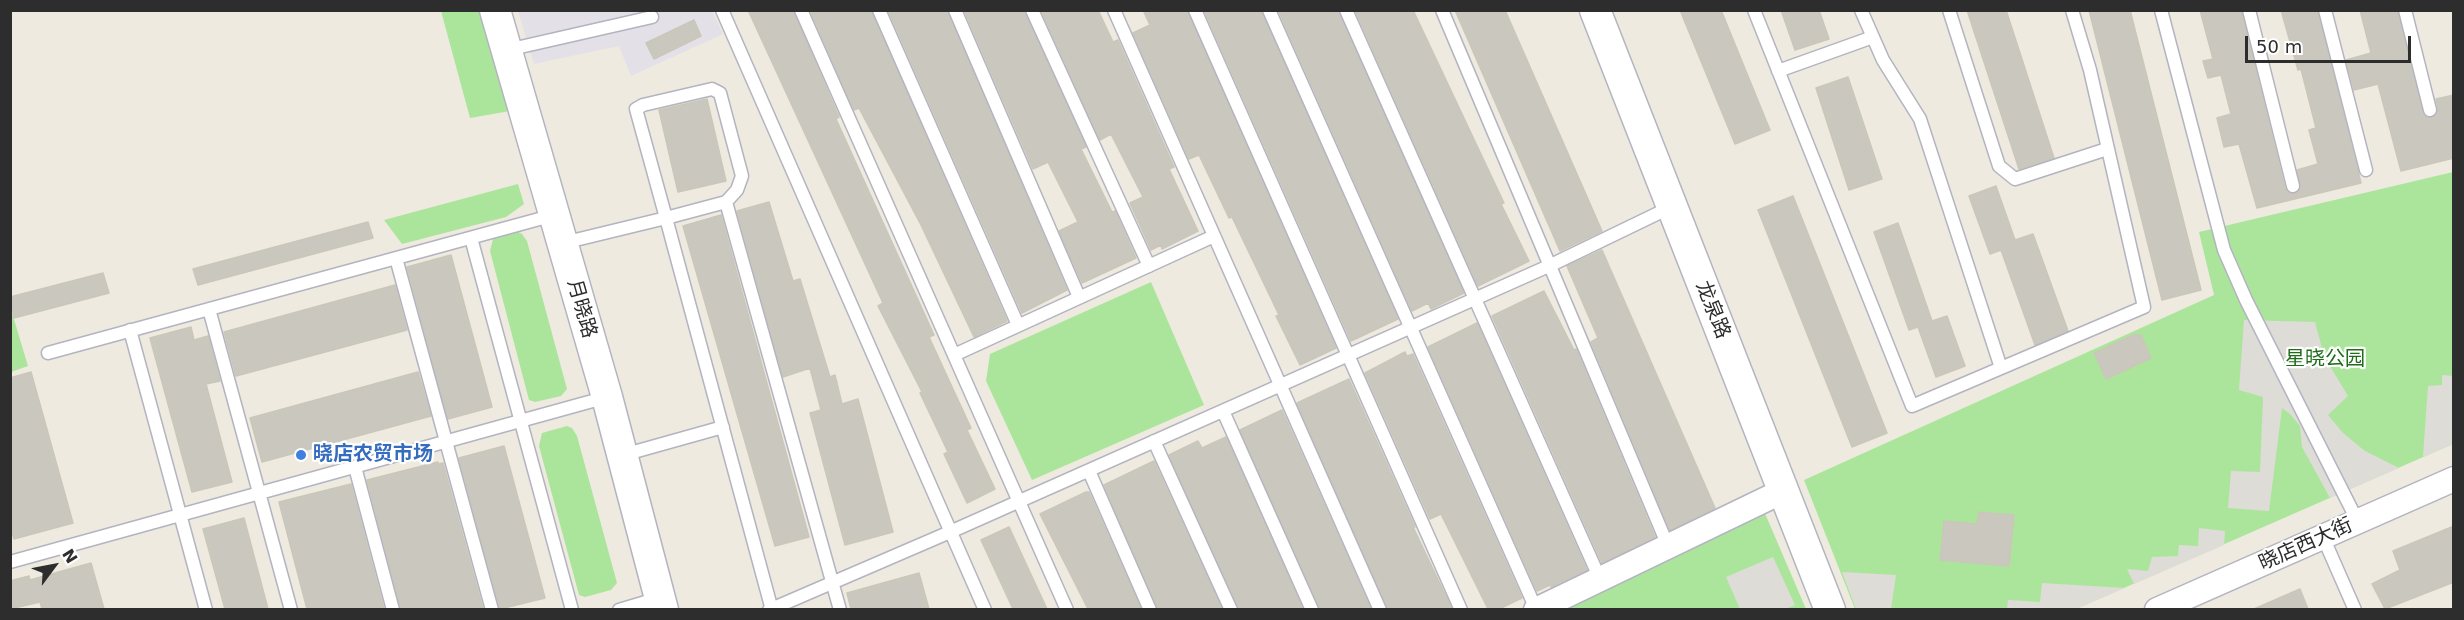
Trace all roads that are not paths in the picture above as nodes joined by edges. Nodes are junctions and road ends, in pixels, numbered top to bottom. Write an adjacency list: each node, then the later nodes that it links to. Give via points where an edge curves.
1 (495, 10): 23 (street, 月晓路)
2 (722, 10): 65 (lane)
3 (801, 10): 46 (lane)
4 (879, 10): 42 (lane)
5 (955, 10): 39 (lane)
6 (1032, 10): 38 (lane)
7 (1114, 10): 33 (lane)
8 (1195, 10): 47 (lane)
9 (1269, 10): 43 (lane)
10 (1346, 10): 40 (lane)
11 (1442, 10): 37 (lane)
12 (1595, 10): 30 (street, 龙泉路)
13 (1754, 10): 24 (lane)
14 (1861, 10): 22 (lane)
15 (1949, 10): 26 (lane, via 1999,166 2014,179)
16 (2072, 10): 26 (lane)
17 (2161, 10): 64 (lane, via 2224,250)
18 (2249, 10): 28 (lane)
19 (2325, 10): 27 (lane)
20 (2405, 10): 25 (lane)
21 (652, 17): 23 (lane)
22 (1873, 37): 24 (lane); 48 (lane, via 1920,119)
23 (506, 50): 31 (street, 月晓路)
24 (1778, 71): 48 (lane, via 1912,406)
25 (2430, 110)
26 (2108, 149): 48 (lane, via 2144,306)
27 (2366, 171)
28 (2293, 186)
29 (726, 202): 32 (lane); 32 (lane, via 737,190 742,176 720,93 712,89 643,105 636,109); 70 (lane)
30 (1671, 207): 37 (lane); 60 (street, 龙泉路)
31 (554, 215): 34 (lane); 35 (street, 月晓路)
32 (666, 218): 35 (lane); 53 (lane)
33 (1214, 236): 38 (lane); 49 (lane)
34 (471, 238): 36 (lane); 52 (lane)
35 (562, 244): 50 (street, 月晓路)
36 (396, 258): 41 (lane); 55 (lane)
37 (1551, 265): 40 (lane); 67 (lane)
38 (1149, 266): 39 (lane)
39 (1079, 297): 42 (lane)
40 (1475, 299): 43 (lane); 69 (lane)
41 (208, 309): 44 (lane); 61 (lane)
42 (1018, 326): 46 (lane)
43 (1410, 328): 47 (lane); 87 (lane)
44 (130, 330): 45 (lane); 63 (lane)
45 (48, 353)
46 (954, 355): 62 (lane)
47 (1348, 356): 49 (lane); 86 (lane)
48 (2001, 368)
49 (1280, 386): 51 (lane); 85 (lane)
50 (607, 398): 52 (lane); 56 (street, 月晓路)
51 (1223, 411): 54 (lane); 84 (lane)
52 (521, 421): 55 (lane); 76 (lane)
53 (723, 428): 56 (lane); 78 (lane)
54 (1154, 441): 58 (lane); 83 (lane)
55 (446, 442): 57 (lane); 75 (lane)
56 (622, 455): 71 (street, 月晓路)
57 (355, 467): 61 (lane); 74 (lane)
58 (1089, 471): 62 (lane); 82 (lane)
59 (2454, 479): 64 (street, 晓店西大街)
60 (1783, 491): 67 (street); 88 (street, 龙泉路)
61 (259, 493): 63 (lane); 73 (lane)
62 (1019, 501): 65 (lane); 81 (lane)
63 (181, 515): 68 (lane); 72 (lane)
64 (2358, 522): 66 (street, 晓店西大街)
65 (950, 532): 70 (lane); 80 (lane)
66 (2323, 537): 89 (street, 晓店西大街); 90 (lane)
67 (1668, 546): 69 (street)
68 (10, 562)
69 (1600, 579): 87 (street)
70 (832, 582): 78 (lane); 79 (lane)
71 (661, 604): 77 (lane)
72 (206, 609)
73 (291, 609)
74 (393, 609)
75 (492, 609)
76 (572, 609)
77 (620, 609)
78 (771, 609)
79 (840, 609)
80 (985, 609)
81 (1067, 609)
82 (1150, 609)
83 (1232, 609)
84 (1312, 609)
85 (1380, 609)
86 (1461, 609)
87 (1536, 609)
88 (1830, 609)
89 (2157, 609)
90 (2355, 609)

